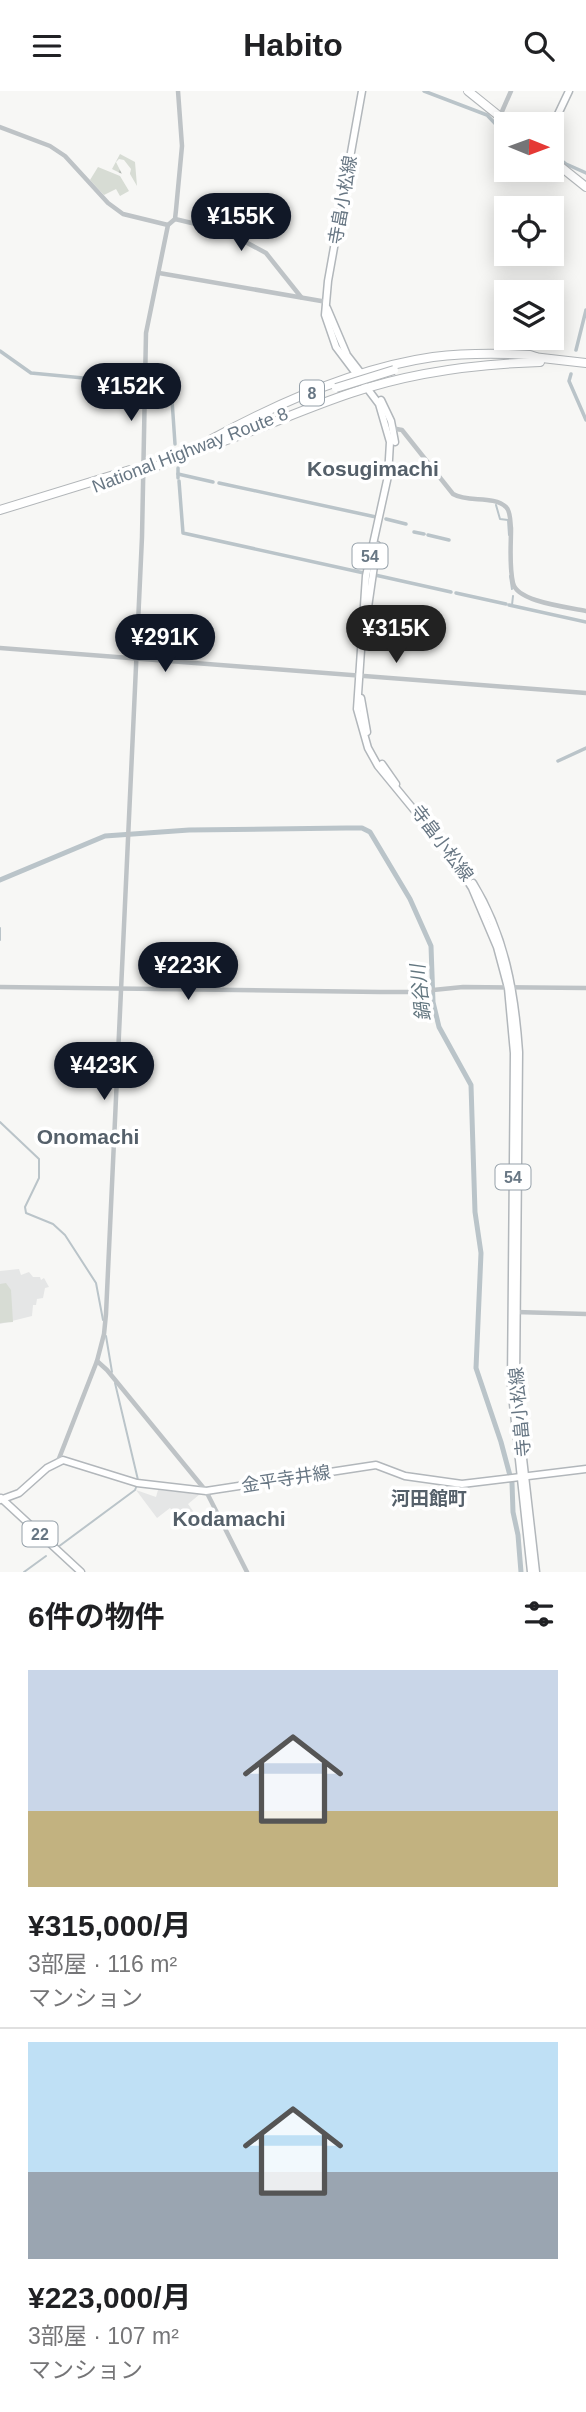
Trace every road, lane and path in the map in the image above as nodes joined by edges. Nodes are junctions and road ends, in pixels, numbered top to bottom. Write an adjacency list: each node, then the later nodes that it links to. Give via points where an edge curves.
1 (178, 91): 12 (street, via 182,146)
2 (362, 91): 16 (main road, 寺畠小松線 / 54)
3 (467, 91): 6 (highway)
4 (511, 91): 7 (street)
5 (569, 91): 8 (main road)
6 (494, 112)
7 (502, 112)
8 (559, 112)
9 (0, 127): 13 (street, via 58,151 122,214)
10 (564, 169): 11 (highway)
11 (586, 187)
12 (175, 219): 13 (street); 15 (street, via 225,231 266,253)
13 (168, 225): 14 (street)
14 (159, 273): 15 (street); 29 (street, via 146,333)
15 (301, 297): 16 (street)
16 (327, 305): 19 (main road, 寺畠小松線 / 54, via 330,335)
17 (538, 359): 18 (highway, National Highway Route 8 / 8); 19 (highway, 8, via 482,353 447,356); 20 (highway, 8, via 443,370); 21 (highway, National Highway Route 8 / 8, bridge, via 395,372)
18 (586, 365)
19 (359, 375): 20 (main road, 寺畠小松線 / 54); 23 (highway, 8)
20 (369, 387): 22 (main road, 寺畠小松線 / 54, via 388,413); 24 (highway)
21 (337, 391): 23 (highway, National Highway Route 8 / 8); 24 (highway, National Highway Route 8 / 8)
22 (390, 427): 27 (street, via 401,430 453,494 505,506 516,591); 30 (main road, 寺畠小松線 / 54, via 391,459 366,576)
23 (212, 439): 25 (highway, National Highway Route 8 / 8)
24 (200, 449): 25 (highway, National Highway Route 8 / 8)
25 (157, 463): 26 (highway, National Highway Route 8 / 8, bridge)
26 (0, 513)
27 (586, 611)
28 (0, 648): 29 (street)
29 (137, 659): 30 (street); 33 (street)
30 (360, 675): 31 (street); 34 (main road, 寺畠小松線 / 54, via 357,709 368,747 386,779 451,855 472,888)
31 (586, 693)
32 (0, 987): 33 (street)
33 (121, 988): 34 (street, via 368,992); 38 (street, via 106,1314)
34 (510, 988): 35 (street); 36 (main road, 寺畠小松線 / 54, via 519,1052)
35 (586, 988)
36 (514, 1312): 37 (street); 41 (main road, 寺畠小松線 / 54, via 512,1397)
37 (586, 1314)
38 (97, 1361): 39 (street); 42 (street)
39 (58, 1461): 42 (main road, 金平寺井線, via 69,1460 138,1483); 43 (main road, via 19,1493)
40 (586, 1469): 41 (main road, 金平寺井線)
41 (524, 1476): 42 (main road, 金平寺井線, via 462,1484 398,1474 376,1465); 46 (main road, 寺畠小松線 / 54)
42 (206, 1491): 45 (street)
43 (1, 1499): 44 (main road, 22)
44 (78, 1572)
45 (247, 1572)
46 (533, 1572)

